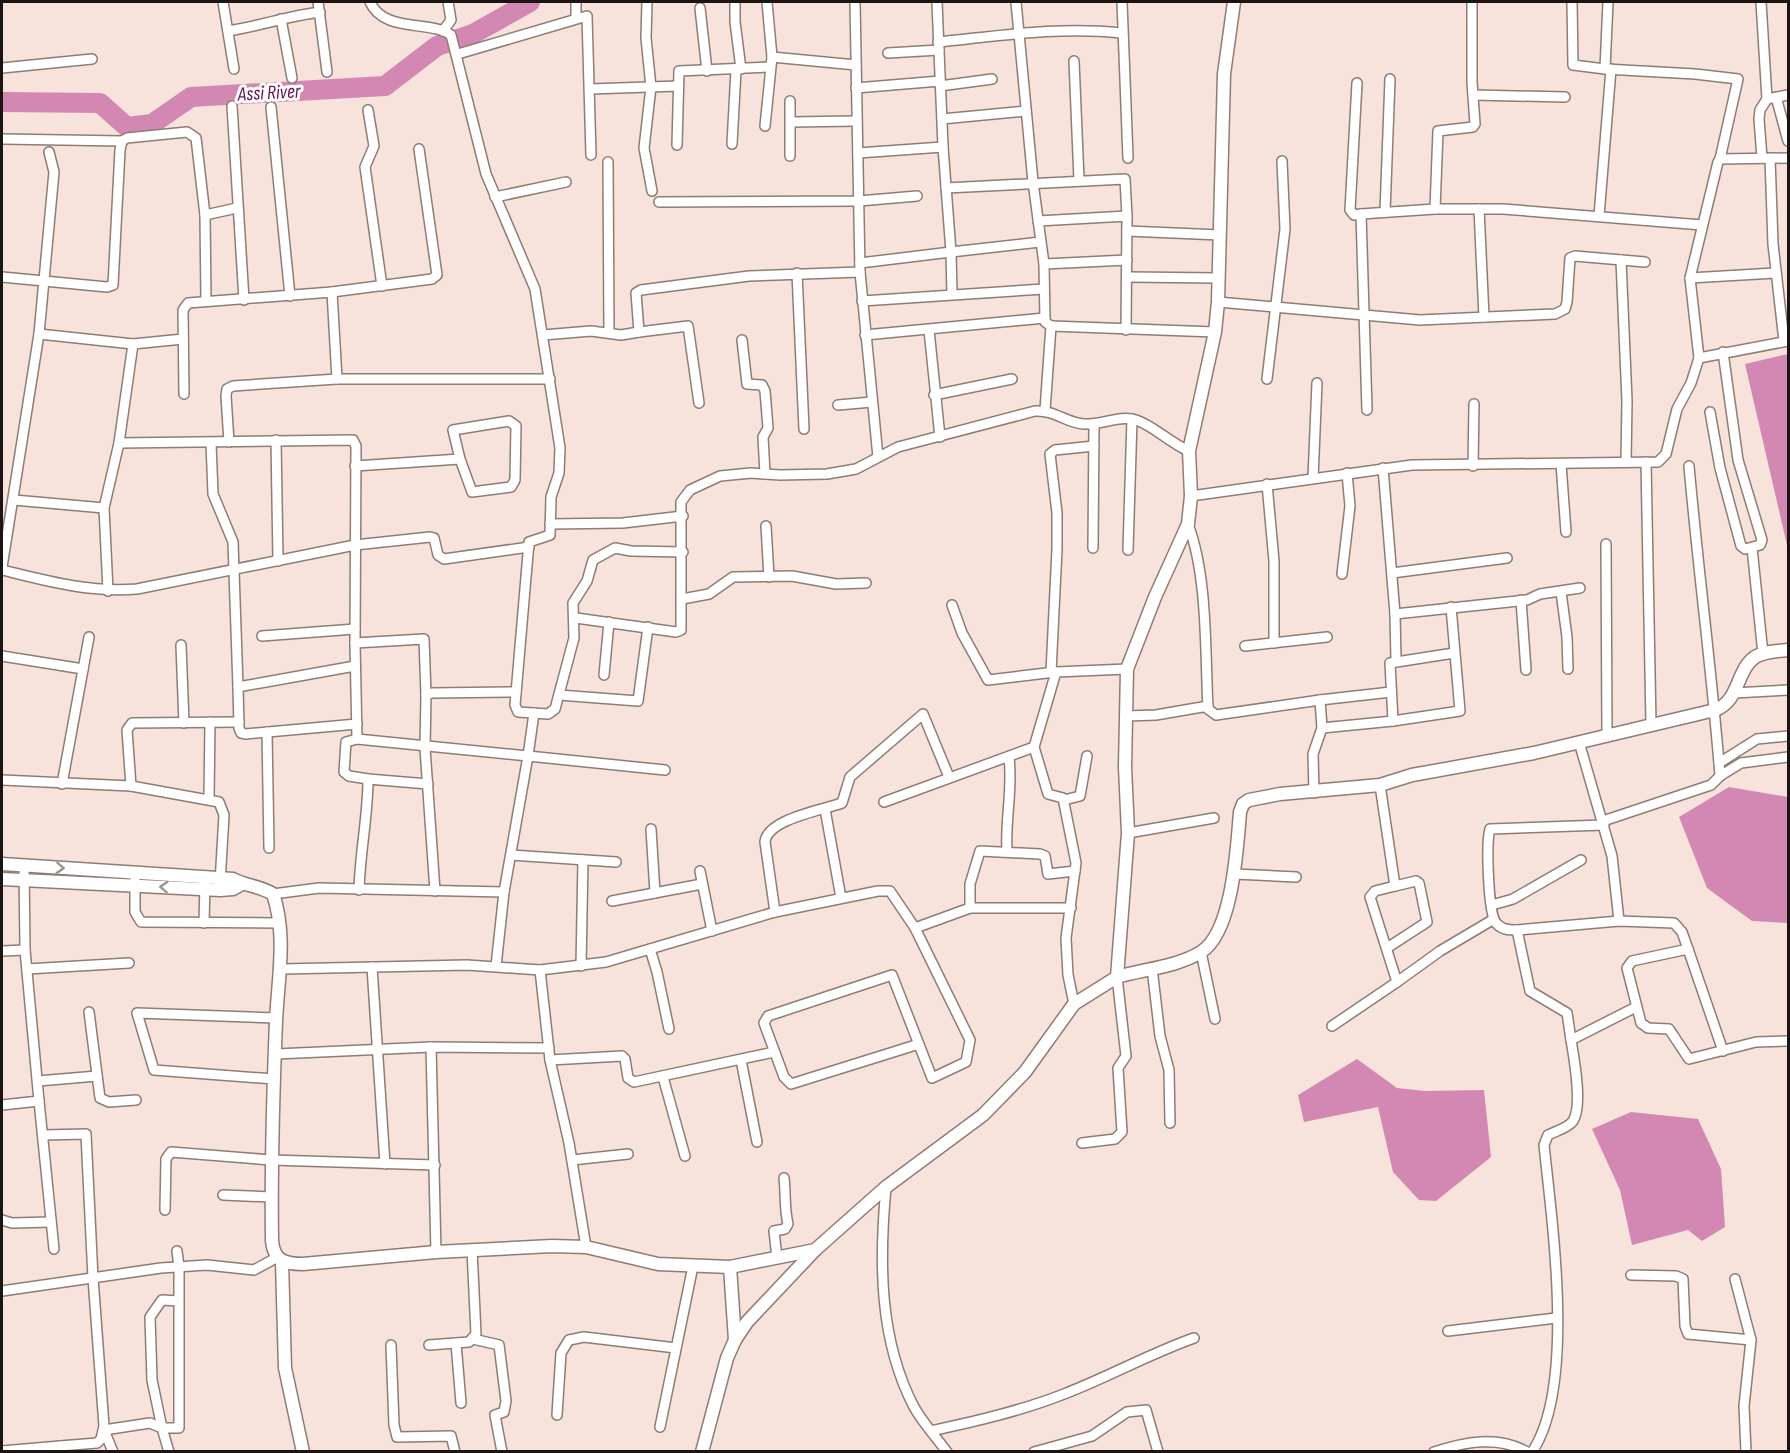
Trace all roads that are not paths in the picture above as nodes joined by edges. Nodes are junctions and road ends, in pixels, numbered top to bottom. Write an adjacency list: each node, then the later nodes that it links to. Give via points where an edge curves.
1 (223, 2): 21 (street)
2 (370, 2): 22 (street, via 375,10 401,24)
3 (448, 2): 22 (street, via 451,20)
4 (576, 2): 19 (street)
5 (647, 2): 44 (street)
6 (735, 2): 34 (street)
7 (767, 2): 29 (street)
8 (855, 2): 31 (street)
9 (936, 2): 25 (street)
10 (1016, 2): 24 (street)
11 (1122, 2): 23 (street)
12 (1234, 2): 97 (street, via 1224,74)
13 (1472, 2): 47 (street)
14 (1572, 2): 35 (street, via 1573,65)
15 (1608, 2): 35 (street)
16 (1761, 2): 50 (street)
17 (319, 7): 20 (street); 37 (street)
18 (700, 8): 36 (street)
19 (576, 18): 26 (street); 46 (street, via 588,18)
20 (281, 20): 21 (street); 38 (street)
21 (228, 31): 33 (street)
22 (447, 33): 26 (street)
23 (1121, 33): 24 (street, via 1087,30); 71 (street)
24 (1019, 34): 25 (street); 55 (street)
25 (938, 46): 27 (street); 42 (street)
26 (457, 51): 83 (street, via 479,150)
27 (888, 53)
28 (92, 59): 32 (street)
29 (771, 62): 31 (street); 34 (street); 59 (street)
30 (1074, 62): 77 (street)
31 (856, 65): 45 (street)
32 (2, 68)
33 (234, 69)
34 (739, 69): 36 (street); 63 (street)
35 (1608, 69): 74 (street, via 1738,79); 93 (street)
36 (707, 71): 43 (street, via 680,71)
37 (327, 72)
38 (292, 78)
39 (992, 79): 42 (street)
40 (1390, 79): 89 (street)
41 (1357, 83): 90 (street, via 1350,210 1354,215)
42 (940, 84): 45 (street); 56 (street)
43 (678, 86): 44 (street); 64 (street)
44 (651, 87): 46 (street); 81 (street, via 644,148)
45 (856, 88): 57 (street)
46 (590, 89): 69 (street)
47 (1473, 94): 49 (street); 87 (street, via 1473,127 1438,131)
48 (1788, 95): 50 (street)
49 (1565, 97)
50 (1771, 98): 62 (street); 72 (street, via 1760,110 1759,119)
51 (790, 101): 58 (street)
52 (232, 106): 86 (street)
53 (271, 106): 116 (street)
54 (368, 110): 112 (street, via 374,146 365,166)
55 (1026, 111): 56 (street); 79 (street)
56 (942, 119): 65 (street)
57 (856, 121): 58 (street); 68 (street)
58 (791, 122): 70 (street)
59 (765, 126)
60 (2, 139): 61 (street)
61 (122, 141): 91 (street, via 192,134 196,138); 111 (street, via 113,285)
62 (1788, 141)
63 (732, 144)
64 (677, 145)
65 (943, 147): 68 (street); 80 (street)
66 (419, 149): 112 (street, via 437,276)
67 (49, 152): 111 (street, via 54,172)
68 (858, 153): 84 (street)
69 (591, 155)
70 (790, 156)
71 (1128, 158)
72 (1766, 158): 73 (street); 74 (street); 106 (street)
73 (1788, 158)
74 (1720, 159): 95 (street)
75 (1282, 160): 121 (street, via 1285,230)
76 (608, 162): 129 (street)
77 (1079, 180): 79 (street); 92 (street, via 1125,179)
78 (566, 182): 83 (street)
79 (1033, 182): 80 (street); 94 (street)
80 (946, 188): 99 (street)
81 (652, 191)
82 (917, 196): 84 (street)
83 (495, 197): 132 (street, via 536,289)
84 (859, 201): 85 (street); 104 (street)
85 (659, 202)
86 (237, 208): 91 (street); 117 (street)
87 (1435, 209): 88 (street); 89 (street)
88 (1479, 209): 93 (street); 123 (street)
89 (1385, 212): 90 (street)
90 (1361, 214): 122 (street)
91 (206, 215): 118 (street)
92 (1127, 216): 94 (street); 96 (street)
93 (1599, 216): 95 (street)
94 (1038, 221): 98 (street)
95 (1702, 225): 110 (street)
96 (1127, 231): 97 (street); 100 (street)
97 (1220, 235): 109 (street)
98 (1040, 242): 99 (street); 103 (street)
99 (951, 252): 104 (street); 115 (street)
100 (1127, 260): 103 (street); 107 (street)
101 (1621, 260): 102 (street); 123 (street, via 1570,258 1567,302 1561,312); 166 (street)
102 (1645, 262)
103 (1044, 264): 113 (street)
104 (860, 268): 105 (street); 119 (street)
105 (796, 273): 130 (street, via 641,290 636,293); 156 (street)
106 (1775, 273): 110 (street); 136 (street)
107 (1127, 277): 109 (street); 127 (street)
108 (2, 278): 111 (street)
109 (1219, 278): 120 (street)
110 (1690, 278): 139 (street)
111 (44, 280): 131 (street)
112 (382, 286): 114 (street)
113 (1044, 289): 115 (street); 124 (street)
114 (332, 292): 116 (street); 140 (street)
115 (952, 294): 119 (street)
116 (290, 296): 117 (street)
117 (244, 300): 118 (street)
118 (206, 301): 134 (street, via 184,305)
119 (862, 302): 133 (street)
120 (1218, 303): 121 (street); 128 (street)
121 (1274, 308): 122 (street); 142 (street)
122 (1362, 315): 123 (street, via 1420,320); 152 (street)
123 (1484, 317)
124 (1045, 318): 125 (street, via 1046,325); 126 (street)
125 (1051, 326): 127 (street); 151 (street)
126 (929, 330): 133 (street); 146 (street)
127 (1126, 330): 128 (street)
128 (1215, 332): 163 (street)
129 (609, 333): 130 (street); 132 (street)
130 (639, 333): 148 (street, via 688,326)
131 (39, 334): 137 (street); 178 (street)
132 (543, 335): 141 (street)
133 (865, 335): 147 (street)
134 (183, 339): 137 (street); 145 (street)
135 (742, 340): 174 (street, via 747,384 762,385 765,391)
136 (1786, 341): 138 (street)
137 (133, 344): 160 (street)
138 (1723, 352): 139 (street); 189 (street, via 1738,460 1762,540 1760,546)
139 (1700, 358): 167 (street, via 1677,409 1666,454 1658,462)
140 (337, 379): 141 (street); 159 (street, via 233,386 226,396)
141 (550, 379): 181 (street, via 561,459 551,497)
142 (1267, 379)
143 (1012, 380): 146 (street)
144 (1317, 383): 175 (street)
145 (184, 394)
146 (934, 395): 157 (street)
147 (872, 402): 150 (street); 164 (street)
148 (699, 403)
149 (1474, 404): 170 (street)
150 (838, 405)
151 (1046, 410): 155 (street, via 1075,423); 157 (street, via 1022,412)
152 (1367, 410)
153 (1710, 412): 189 (street, via 1741,546)
154 (1132, 419): 155 (street); 163 (street); 190 (street)
155 (1094, 424): 162 (street)
156 (804, 429)
157 (940, 437): 164 (street, via 898,447)
158 (276, 440): 159 (street); 169 (street, via 352,440 356,446); 193 (street)
159 (229, 441): 161 (street)
160 (119, 443): 161 (street); 179 (street)
161 (211, 443): 195 (street, via 213,494 232,536)
162 (1094, 446): 188 (street); 229 (street, via 1055,450 1050,454 1057,513)
163 (1189, 451): 177 (street)
164 (878, 457): 174 (street, via 856,469 827,474)
165 (460, 459): 165 (street, via 472,492 511,487 515,480 516,426 509,421 453,430); 169 (street)
166 (1626, 462): 167 (street); 168 (street)
167 (1646, 462): 248 (street)
168 (1561, 464): 170 (street); 184 (street)
169 (355, 466): 186 (street)
170 (1473, 466): 172 (street)
171 (1689, 466): 240 (street)
172 (1383, 468): 173 (street); 196 (street)
173 (1347, 473): 175 (street); 197 (street, via 1350,501)
174 (765, 474): 180 (street, via 734,474 706,482 681,502)
175 (1313, 478): 176 (street)
176 (1267, 484): 177 (street); 216 (street, via 1274,561)
177 (1191, 496): 182 (street)
178 (14, 500): 179 (street); 194 (street)
179 (104, 508): 201 (street)
180 (683, 516): 181 (street, via 623,524); 191 (street)
181 (550, 524): 187 (street, via 548,537 531,540)
182 (1188, 524): 226 (street); 239 (street, via 1200,577)
183 (766, 526): 198 (street)
184 (1566, 532)
185 (1606, 544): 251 (street)
186 (355, 545): 187 (street, via 430,537 444,559); 193 (street); 211 (street)
187 (529, 547): 233 (street)
188 (1093, 548)
189 (1752, 548): 221 (street)
190 (1128, 550)
191 (683, 552): 203 (street); 208 (street, via 615,548 598,555 573,603)
192 (1507, 558): 196 (street)
193 (278, 561): 195 (street)
194 (2, 569): 201 (street, via 69,586)
195 (235, 571): 201 (street, via 137,590); 231 (street)
196 (1392, 573): 207 (street)
197 (1342, 574)
198 (769, 577): 199 (street); 203 (street, via 733,577 709,594)
199 (866, 583)
200 (1580, 588): 202 (street)
201 (108, 591)
202 (1561, 592): 204 (street); 227 (street)
203 (682, 599): 210 (street, via 679,632)
204 (1521, 600): 206 (street); 228 (street)
205 (952, 605): 229 (street, via 988,680)
206 (1451, 608): 207 (street); 220 (street)
207 (1395, 614): 223 (street)
208 (576, 618): 209 (street); 237 (street)
209 (609, 622): 210 (street); 230 (street)
210 (648, 627): 237 (street, via 638,700)
211 (355, 629): 212 (street); 215 (street)
212 (262, 636)
213 (89, 637): 225 (street)
214 (1327, 637): 216 (street)
215 (355, 643): 224 (street); 236 (street, via 424,639)
216 (1274, 643): 218 (street)
217 (181, 645): 246 (street)
218 (1245, 646)
219 (1788, 650): 221 (street)
220 (1454, 653): 223 (street); 245 (street, via 1460,711)
221 (1763, 654): 235 (street, via 1750,661)
222 (2, 656): 225 (street)
223 (1396, 660): 234 (street, via 1388,666)
224 (355, 666): 231 (street); 247 (street)
225 (83, 669): 267 (street)
226 (1127, 669): 229 (street); 242 (street)
227 (1568, 669)
228 (1526, 670)
229 (1054, 672): 255 (street)
230 (604, 675)
231 (238, 687): 244 (street)
232 (1788, 690): 235 (street)
233 (516, 692): 236 (street); 241 (street, via 518,712)
234 (1391, 692): 238 (street); 245 (street)
235 (1734, 693): 240 (street, via 1726,705)
236 (426, 695): 256 (street)
237 (559, 695): 241 (street, via 552,713)
238 (1320, 700): 239 (street, via 1216,715); 249 (street)
239 (1209, 709): 242 (street, via 1208,706)
240 (1715, 710): 248 (street); 261 (street)
241 (534, 713): 257 (street)
242 (1126, 716): 279 (street)
243 (210, 722): 244 (street); 246 (street); 272 (street)
244 (239, 722): 250 (street, via 241,732)
245 (1393, 722): 249 (street)
246 (184, 723): 270 (street, via 129,726)
247 (357, 724): 250 (street); 253 (street)
248 (1651, 724): 251 (street)
249 (1322, 728): 271 (street, via 1313,754)
250 (267, 732): 280 (street)
251 (1606, 735): 254 (street)
252 (1788, 736): 261 (street, via 1757,739)
253 (357, 740): 256 (street); 265 (street, via 346,742 344,772)
254 (1579, 742): 269 (street, via 1412,775); 277 (street)
255 (1034, 747): 259 (street); 273 (street, via 1048,794 1062,796)
256 (424, 748): 257 (street); 268 (street)
257 (528, 756): 262 (street); 282 (street)
258 (1087, 756): 273 (street, via 1080,796)
259 (1009, 758): 264 (street); 281 (street)
260 (1788, 758): 263 (street, via 1741,763)
261 (1719, 763): 263 (street)
262 (665, 770)
263 (1720, 776): 277 (street, via 1711,785)
264 (949, 777): 274 (street); 275 (street, via 923,714 850,777 842,803)
265 (368, 779): 268 (street); 299 (street)
266 (2, 780): 267 (street)
267 (62, 784): 270 (street)
268 (428, 784): 300 (street)
269 (1380, 785): 271 (street); 298 (street)
270 (131, 786): 272 (street)
271 (1314, 793): 290 (street, via 1281,794 1243,804)
272 (209, 798): 296 (street, via 219,802 224,815)
273 (1064, 800): 289 (street)
274 (884, 802)
275 (825, 809): 304 (street); 309 (street, via 789,819 765,837)
276 (1214, 818): 279 (street)
277 (1604, 823): 306 (street, via 1490,829); 311 (street, via 1616,878)
278 (651, 829): 302 (street)
279 (1128, 833): 331 (street)
280 (268, 848)
281 (1007, 850): 289 (street, via 1042,855 1051,875); 307 (street, via 977,853 970,884)
282 (511, 855): 283 (street); 301 (street)
283 (583, 860): 285 (street); 325 (street)
284 (1581, 860): 306 (street, via 1513,899)
285 (616, 862)
286 (2, 864): 287 (street)
287 (24, 866): 293 (street, one-way to 293); 294 (street)
288 (700, 871): 297 (street)
289 (1075, 871): 308 (street)
290 (1235, 874): 291 (street); 322 (street, via 1218,934)
291 (1296, 878)
292 (2, 879): 294 (street)
293 (135, 879): 294 (street); 295 (street); 312 (street, via 135,912 141,922)
294 (24, 880): 320 (street)
295 (205, 883): 296 (street); 312 (street)
296 (220, 884): 303 (street, via 233,879)
297 (702, 884): 302 (street); 316 (street)
298 (1395, 886): 317 (street, via 1375,891 1370,897); 317 (street, via 1419,883 1427,922)
299 (359, 890): 300 (street); 303 (street, via 319,888)
300 (435, 891): 301 (street)
301 (504, 892): 324 (street)
302 (655, 893): 305 (street)
303 (273, 894): 313 (street)
304 (842, 898): 309 (street); 314 (street, via 890,891)
305 (612, 901)
306 (1492, 905): 310 (street)
307 (970, 908): 308 (street); 314 (street)
308 (1071, 908): 333 (street, via 1067,956)
309 (775, 912): 316 (street)
310 (1494, 919): 315 (street, via 1503,929); 332 (street)
311 (1619, 921): 315 (street); 319 (street, via 1674,923)
312 (204, 923): 313 (street)
313 (278, 923): 329 (street)
314 (915, 928): 342 (street, via 970,1040 966,1062 932,1078)
315 (1517, 930): 340 (street, via 1530,991 1567,1013)
316 (712, 931): 318 (street)
317 (1387, 948): 332 (street)
318 (650, 949): 325 (street); 339 (street)
319 (1689, 949): 334 (street, via 1629,963 1627,975); 346 (street)
320 (25, 950): 321 (street); 328 (street)
321 (2, 951)
322 (1201, 952): 327 (street); 337 (street)
323 (129, 963): 328 (street)
324 (496, 966): 326 (street); 330 (street)
325 (580, 966): 330 (street)
326 (372, 967): 329 (street); 345 (street)
327 (1152, 968): 331 (street); 358 (street, via 1168,1070)
328 (27, 969): 354 (street)
329 (282, 969): 336 (street)
330 (540, 970): 344 (street)
331 (1117, 977): 333 (street); 361 (street, via 1126,1053 1118,1068 1122,1132 1115,1139)
332 (1397, 982): 338 (street)
333 (1074, 1004): 369 (street, via 1004,1096)
334 (1636, 1007): 340 (street); 346 (street, via 1644,1026 1669,1029 1689,1059)
335 (89, 1012): 351 (street)
336 (276, 1018): 348 (street); 353 (street, via 137,1013 154,1070)
337 (1215, 1019)
338 (1332, 1026)
339 (669, 1029)
340 (1571, 1040): 391 (street, via 1575,1117 1566,1127 1548,1135 1544,1145)
341 (1788, 1041): 346 (street, via 1756,1042)
342 (919, 1044): 347 (street, via 797,1084 787,1082); 347 (street, via 892,975 768,1016 765,1023)
343 (431, 1047): 344 (street); 345 (street); 367 (street)
344 (549, 1048): 349 (street)
345 (377, 1049): 348 (street); 366 (street)
346 (1723, 1051)
347 (774, 1052): 350 (street)
348 (276, 1054): 353 (street)
349 (550, 1060): 352 (street, via 622,1056 630,1081); 365 (street)
350 (741, 1060): 352 (street); 360 (street)
351 (97, 1076): 354 (street); 355 (street, via 100,1098 104,1101)
352 (663, 1077): 363 (street)
353 (274, 1079): 364 (street)
354 (38, 1081): 356 (street)
355 (136, 1100)
356 (39, 1101): 357 (street); 359 (street)
357 (2, 1105)
358 (1170, 1123)
359 (43, 1135): 374 (street); 387 (street, via 86,1134)
360 (757, 1142)
361 (1082, 1143)
362 (628, 1154): 365 (street)
363 (685, 1156)
364 (271, 1160): 366 (street); 371 (street); 372 (street, via 171,1152 166,1159)
365 (572, 1160): 375 (street)
366 (385, 1164): 367 (street)
367 (435, 1166): 380 (street)
368 (784, 1178): 381 (street, via 788,1224 774,1231)
369 (886, 1187): 378 (street); 406 (street, via 882,1240 888,1332 904,1386)
370 (223, 1195): 371 (street)
371 (271, 1197): 382 (street, via 272,1241)
372 (165, 1210)
373 (2, 1220): 374 (street)
374 (51, 1222): 376 (street)
375 (586, 1247): 377 (street); 383 (street, via 658,1264)
376 (54, 1249)
377 (472, 1250): 380 (street); 394 (street, via 477,1329)
378 (816, 1250): 381 (street); 395 (street, via 747,1322)
379 (177, 1251): 384 (street)
380 (436, 1251): 382 (street, via 303,1264)
381 (777, 1258): 385 (street)
382 (279, 1260): 384 (street, via 254,1270 207,1265); 411 (street, via 285,1368)
383 (693, 1266): 385 (street); 400 (street)
384 (179, 1267): 387 (street); 390 (street)
385 (730, 1267): 395 (street)
386 (1631, 1275): 396 (street, via 1683,1279 1688,1334)
387 (93, 1278): 389 (street); 405 (street)
388 (1735, 1279): 396 (street)
389 (2, 1291)
390 (179, 1301): 404 (street, via 179,1428); 404 (street, via 162,1300 150,1317 152,1380)
391 (1556, 1318): 392 (street); 420 (street, via 1552,1403)
392 (1448, 1331)
393 (1194, 1338): 406 (street, via 1149,1354 1063,1395)
394 (473, 1339): 397 (street); 413 (street, via 499,1345 506,1401 504,1412 495,1415)
395 (735, 1340): 414 (street)
396 (1751, 1340): 421 (street, via 1744,1406)
397 (456, 1343): 399 (street); 401 (street)
398 (391, 1345): 412 (street, via 397,1437 451,1436)
399 (429, 1345)
400 (676, 1348): 402 (street, via 584,1337 569,1340 561,1353); 403 (street)
401 (461, 1403)
402 (557, 1415)
403 (660, 1427)
404 (162, 1428): 405 (street, via 150,1423); 410 (street)
405 (104, 1430): 407 (street, via 97,1443); 409 (street)
406 (931, 1431): 415 (street)
407 (61, 1449): 408 (street)
408 (2, 1451)
409 (113, 1452)
410 (169, 1452)
411 (303, 1452)
412 (455, 1452)
413 (502, 1452)
414 (702, 1452)
415 (947, 1452)
416 (1034, 1452): 417 (street, via 1092,1436 1127,1412 1146,1410)
417 (1158, 1452)
418 (1434, 1452): 419 (street, via 1484,1441 1511,1444)
419 (1527, 1452)
420 (1532, 1452)
421 (1746, 1452)

